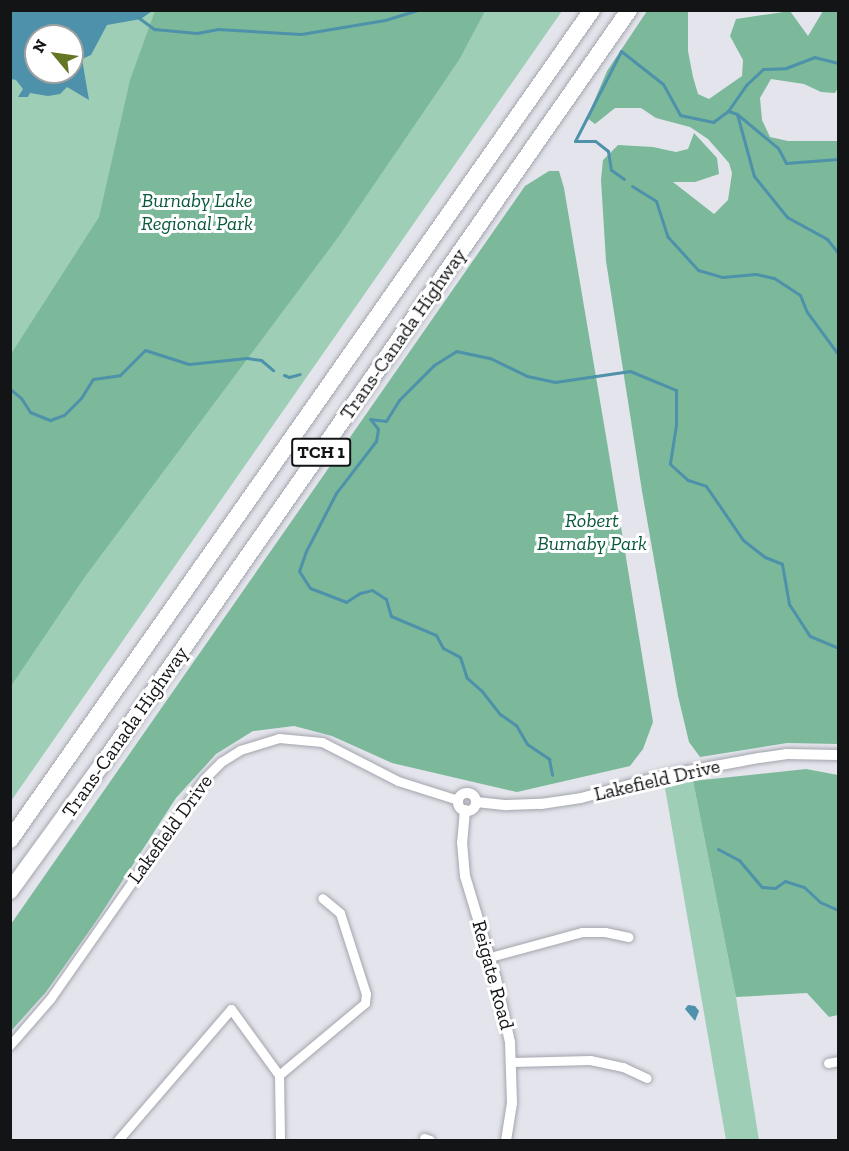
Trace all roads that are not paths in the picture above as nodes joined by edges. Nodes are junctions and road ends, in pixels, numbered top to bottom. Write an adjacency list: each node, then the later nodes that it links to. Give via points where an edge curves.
1 (592, 10): 7 (highway, Trans-Canada Highway / TCH 1)
2 (629, 10): 8 (highway, Trans-Canada Highway / TCH 1, via 120,740)
3 (838, 755): 5 (street, Lakefield Drive, via 759,758 541,804)
4 (458, 800): 5 (street, via 468,792); 6 (street); 12 (street, Lakefield Drive, via 398,781 332,746 311,740 279,738 229,756 199,785 50,999)
5 (476, 802): 6 (street, via 472,809)
6 (465, 810): 11 (street, Reigate Road, via 465,876)
7 (10, 840)
8 (10, 891)
9 (322, 898): 16 (street, via 340,913 366,994 365,1003)
10 (628, 937): 11 (street, via 582,932)
11 (490, 957): 14 (street, Reigate Road, via 507,1019)
12 (10, 1045)
13 (838, 1061): 15 (street)
14 (512, 1062): 17 (street, via 591,1060 623,1067); 20 (street, Reigate Road, via 512,1104)
15 (828, 1063)
16 (279, 1075): 18 (street, via 231,1009); 19 (street)
17 (647, 1078)
18 (118, 1140)
19 (280, 1140)
20 (506, 1140)

